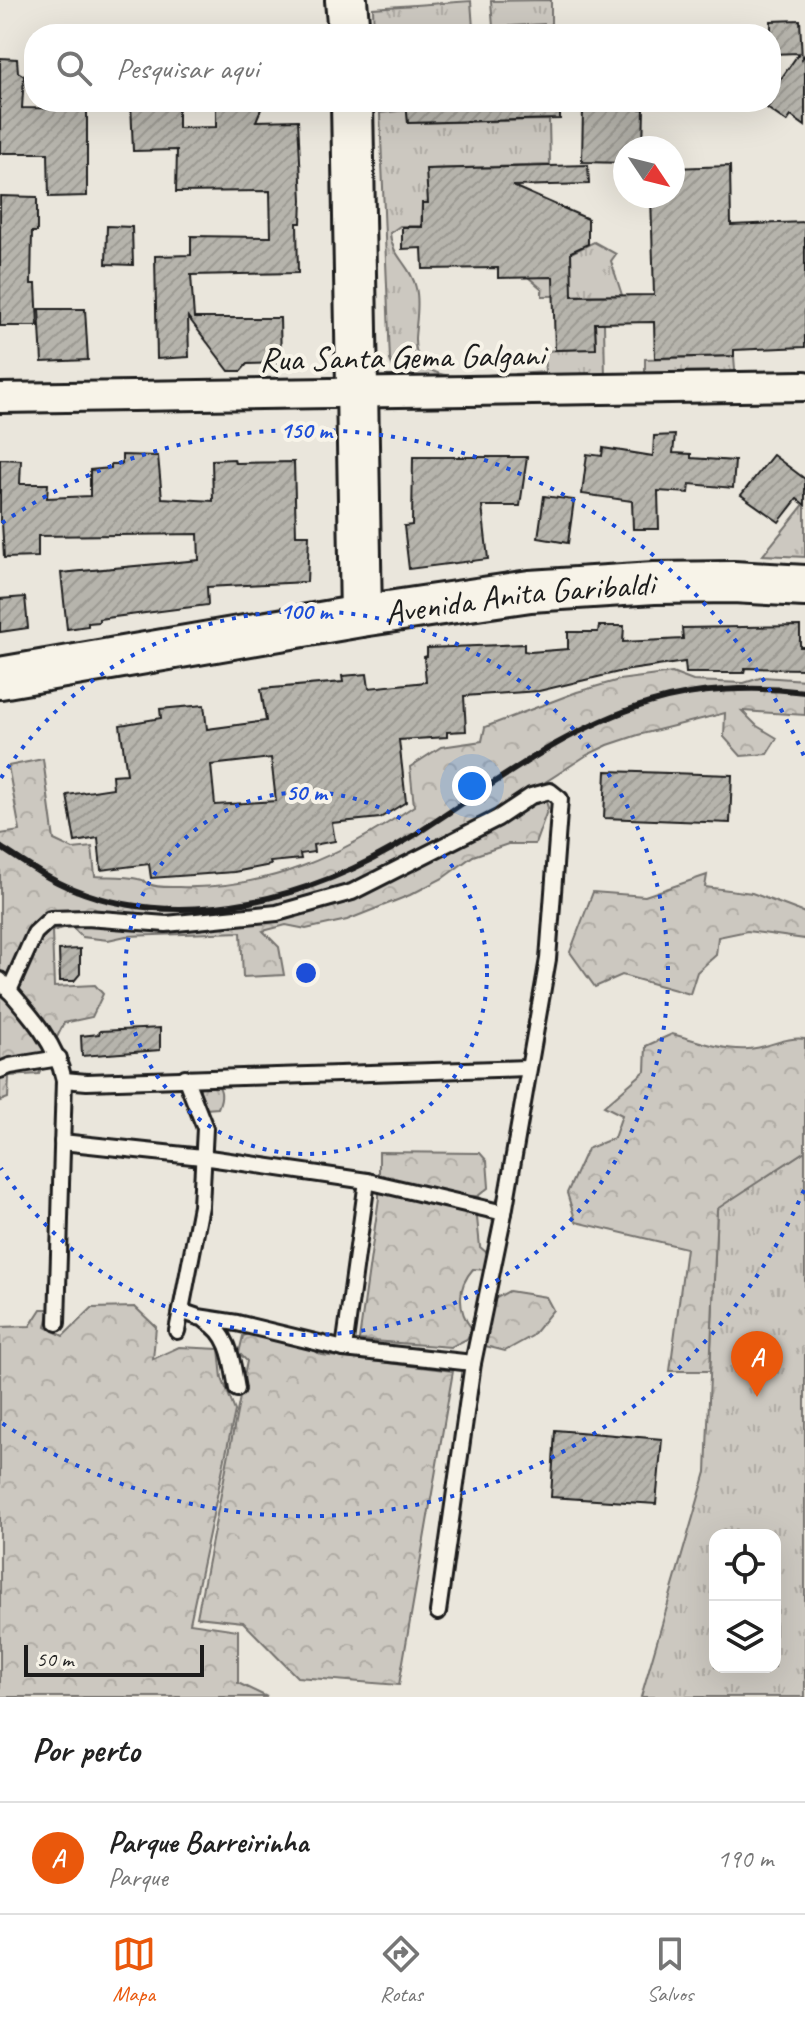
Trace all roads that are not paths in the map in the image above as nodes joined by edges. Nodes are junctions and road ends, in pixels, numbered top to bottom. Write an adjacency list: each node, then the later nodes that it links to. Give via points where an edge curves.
1 (346, 0): 2 (main road)
2 (348, 24)
3 (352, 112): 5 (main road)
4 (805, 386): 5 (street, Rua Santa Gema Galgani)
5 (357, 393): 6 (street, Rua Santa Gema Galgani); 8 (main road)
6 (0, 398)
7 (805, 586): 8 (main road, Avenida Anita Garibaldi, via 585,586)
8 (361, 616): 9 (main road, Avenida Anita Garibaldi)
9 (0, 678)
10 (5, 986): 11 (lane); 12 (lane, via 35,933 50,919 166,924 277,913 352,892 531,796 550,791 560,799 548,959)
11 (59, 1058): 13 (lane); 15 (lane)
12 (527, 1068): 14 (lane); 19 (lane)
13 (0, 1070)
14 (185, 1077): 15 (lane); 17 (lane, via 205,1128)
15 (64, 1080): 16 (lane)
16 (62, 1142): 17 (lane); 22 (lane)
17 (202, 1157): 18 (lane); 20 (lane, via 201,1206)
18 (367, 1181): 19 (lane); 24 (lane)
19 (504, 1213): 25 (lane)
20 (181, 1311): 21 (lane); 23 (lane)
21 (198, 1317): 24 (lane); 26 (lane, via 217,1327 229,1346)
22 (57, 1323)
23 (177, 1331)
24 (344, 1349): 25 (lane)
25 (473, 1363): 27 (lane)
26 (237, 1389)
27 (438, 1612)

